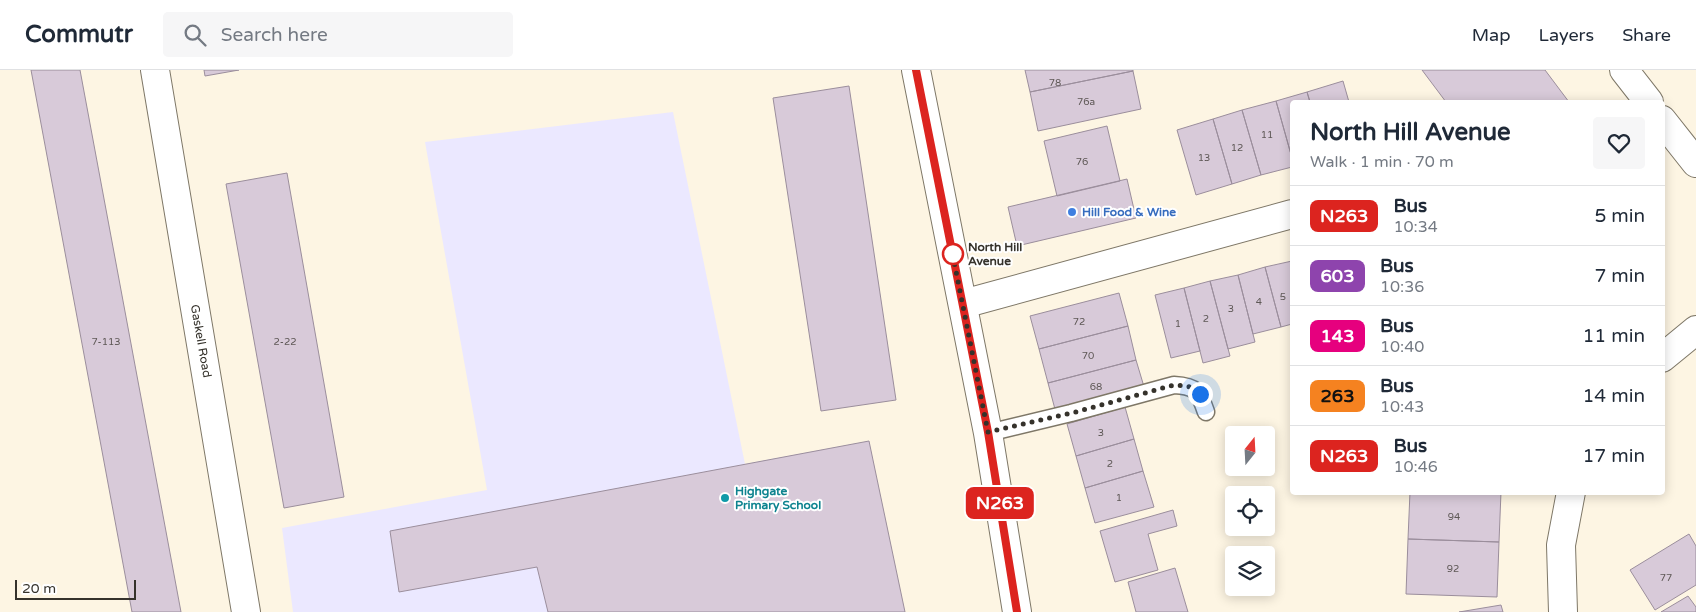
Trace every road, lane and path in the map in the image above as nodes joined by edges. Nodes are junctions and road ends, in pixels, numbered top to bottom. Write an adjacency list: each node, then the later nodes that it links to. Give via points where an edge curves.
1 (155, 70): 14 (main road, Gaskell Road)
2 (916, 70): 8 (main road)
3 (1624, 70): 4 (main road)
4 (1647, 100)
5 (1665, 124): 6 (main road)
6 (1696, 163)
7 (1290, 215): 8 (main road)
8 (963, 304): 12 (main road)
9 (1696, 330): 10 (main road)
10 (1665, 356)
11 (1206, 412): 12 (lane, via 1200,394 1188,386 1174,385)
12 (988, 432): 15 (main road)
13 (1570, 495): 16 (main road, via 1561,545)
14 (246, 612)
15 (1017, 612)
16 (1563, 612)

